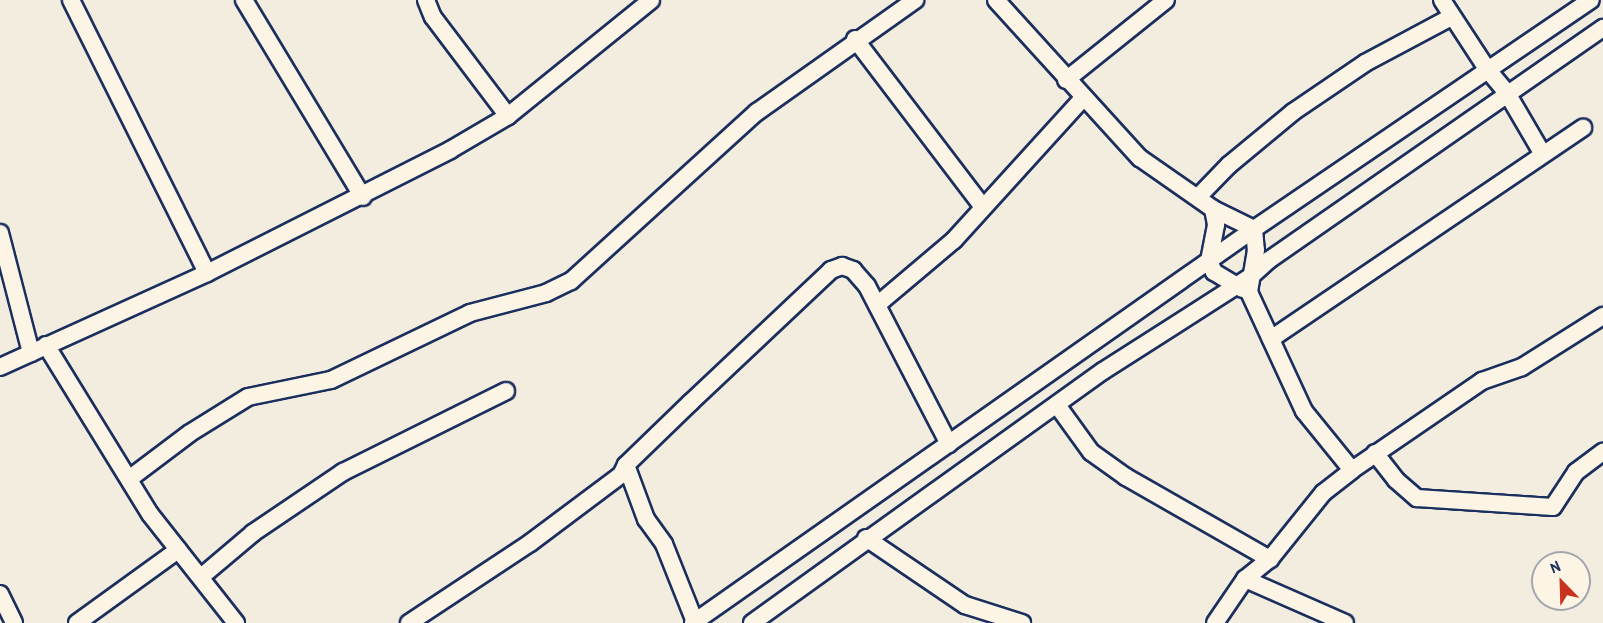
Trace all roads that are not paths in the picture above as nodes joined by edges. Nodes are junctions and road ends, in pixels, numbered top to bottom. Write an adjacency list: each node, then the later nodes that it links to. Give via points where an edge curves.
1 (71, 0): 27 (street)
2 (426, 0): 17 (street, via 434,17)
3 (651, 0): 17 (street)
4 (915, 0): 12 (street)
5 (996, 0): 14 (street)
6 (1166, 0): 14 (street)
7 (1442, 0): 10 (street)
8 (1589, 0): 13 (street)
9 (248, 2): 20 (street)
10 (1451, 17): 13 (street); 21 (street, via 1365,63 1293,112 1229,165)
11 (1603, 28): 15 (street)
12 (855, 39): 22 (street); 41 (street, via 721,143 572,281 546,293 470,313 331,380 248,397 190,433)
13 (1487, 69): 15 (street); 24 (street)
14 (1066, 80): 16 (street)
15 (1507, 93): 19 (street); 28 (street)
16 (1083, 98): 21 (street, via 1140,158); 22 (street)
17 (508, 116): 20 (street)
18 (1583, 128): 19 (street)
19 (1542, 153): 31 (street)
20 (363, 197): 27 (street)
21 (1198, 197): 23 (street)
22 (984, 207): 29 (street, via 918,274)
23 (1213, 209): 24 (street); 26 (street, via 1216,225)
24 (1254, 229): 26 (street); 28 (street, via 1256,250)
25 (0, 233): 32 (street)
26 (1209, 261): 28 (street, via 1214,272); 36 (street)
27 (207, 273): 32 (street)
28 (1245, 285): 31 (street); 35 (street)
29 (877, 305): 36 (street); 39 (street, via 853,270 842,266 831,270)
30 (1602, 318): 38 (street, via 1522,368 1482,381)
31 (1271, 339): 40 (street, via 1304,411)
32 (39, 349): 33 (street); 41 (street)
33 (0, 367)
34 (506, 390): 45 (street, via 343,472 253,533)
35 (1057, 405): 42 (street); 44 (street, via 1100,459)
36 (949, 444): 48 (street)
37 (1603, 452): 38 (street, via 1576,472 1553,507 1417,498 1396,480)
38 (1375, 453): 40 (street)
39 (626, 465): 48 (street, via 646,519 664,544); 52 (street, via 621,475 584,504)
40 (1352, 470): 44 (street, via 1323,493)
41 (129, 479): 43 (street)
42 (866, 538): 53 (street); 54 (street, via 965,605)
43 (178, 550): 45 (street); 50 (street)
44 (1270, 559): 46 (street)
45 (201, 577): 51 (street)
46 (1245, 579): 55 (street); 56 (street)
47 (0, 594): 49 (street)
48 (694, 622)
49 (14, 623)
50 (78, 623)
51 (236, 623)
52 (409, 623)
53 (752, 623)
54 (1022, 623)
55 (1215, 623)
56 (1346, 623)

